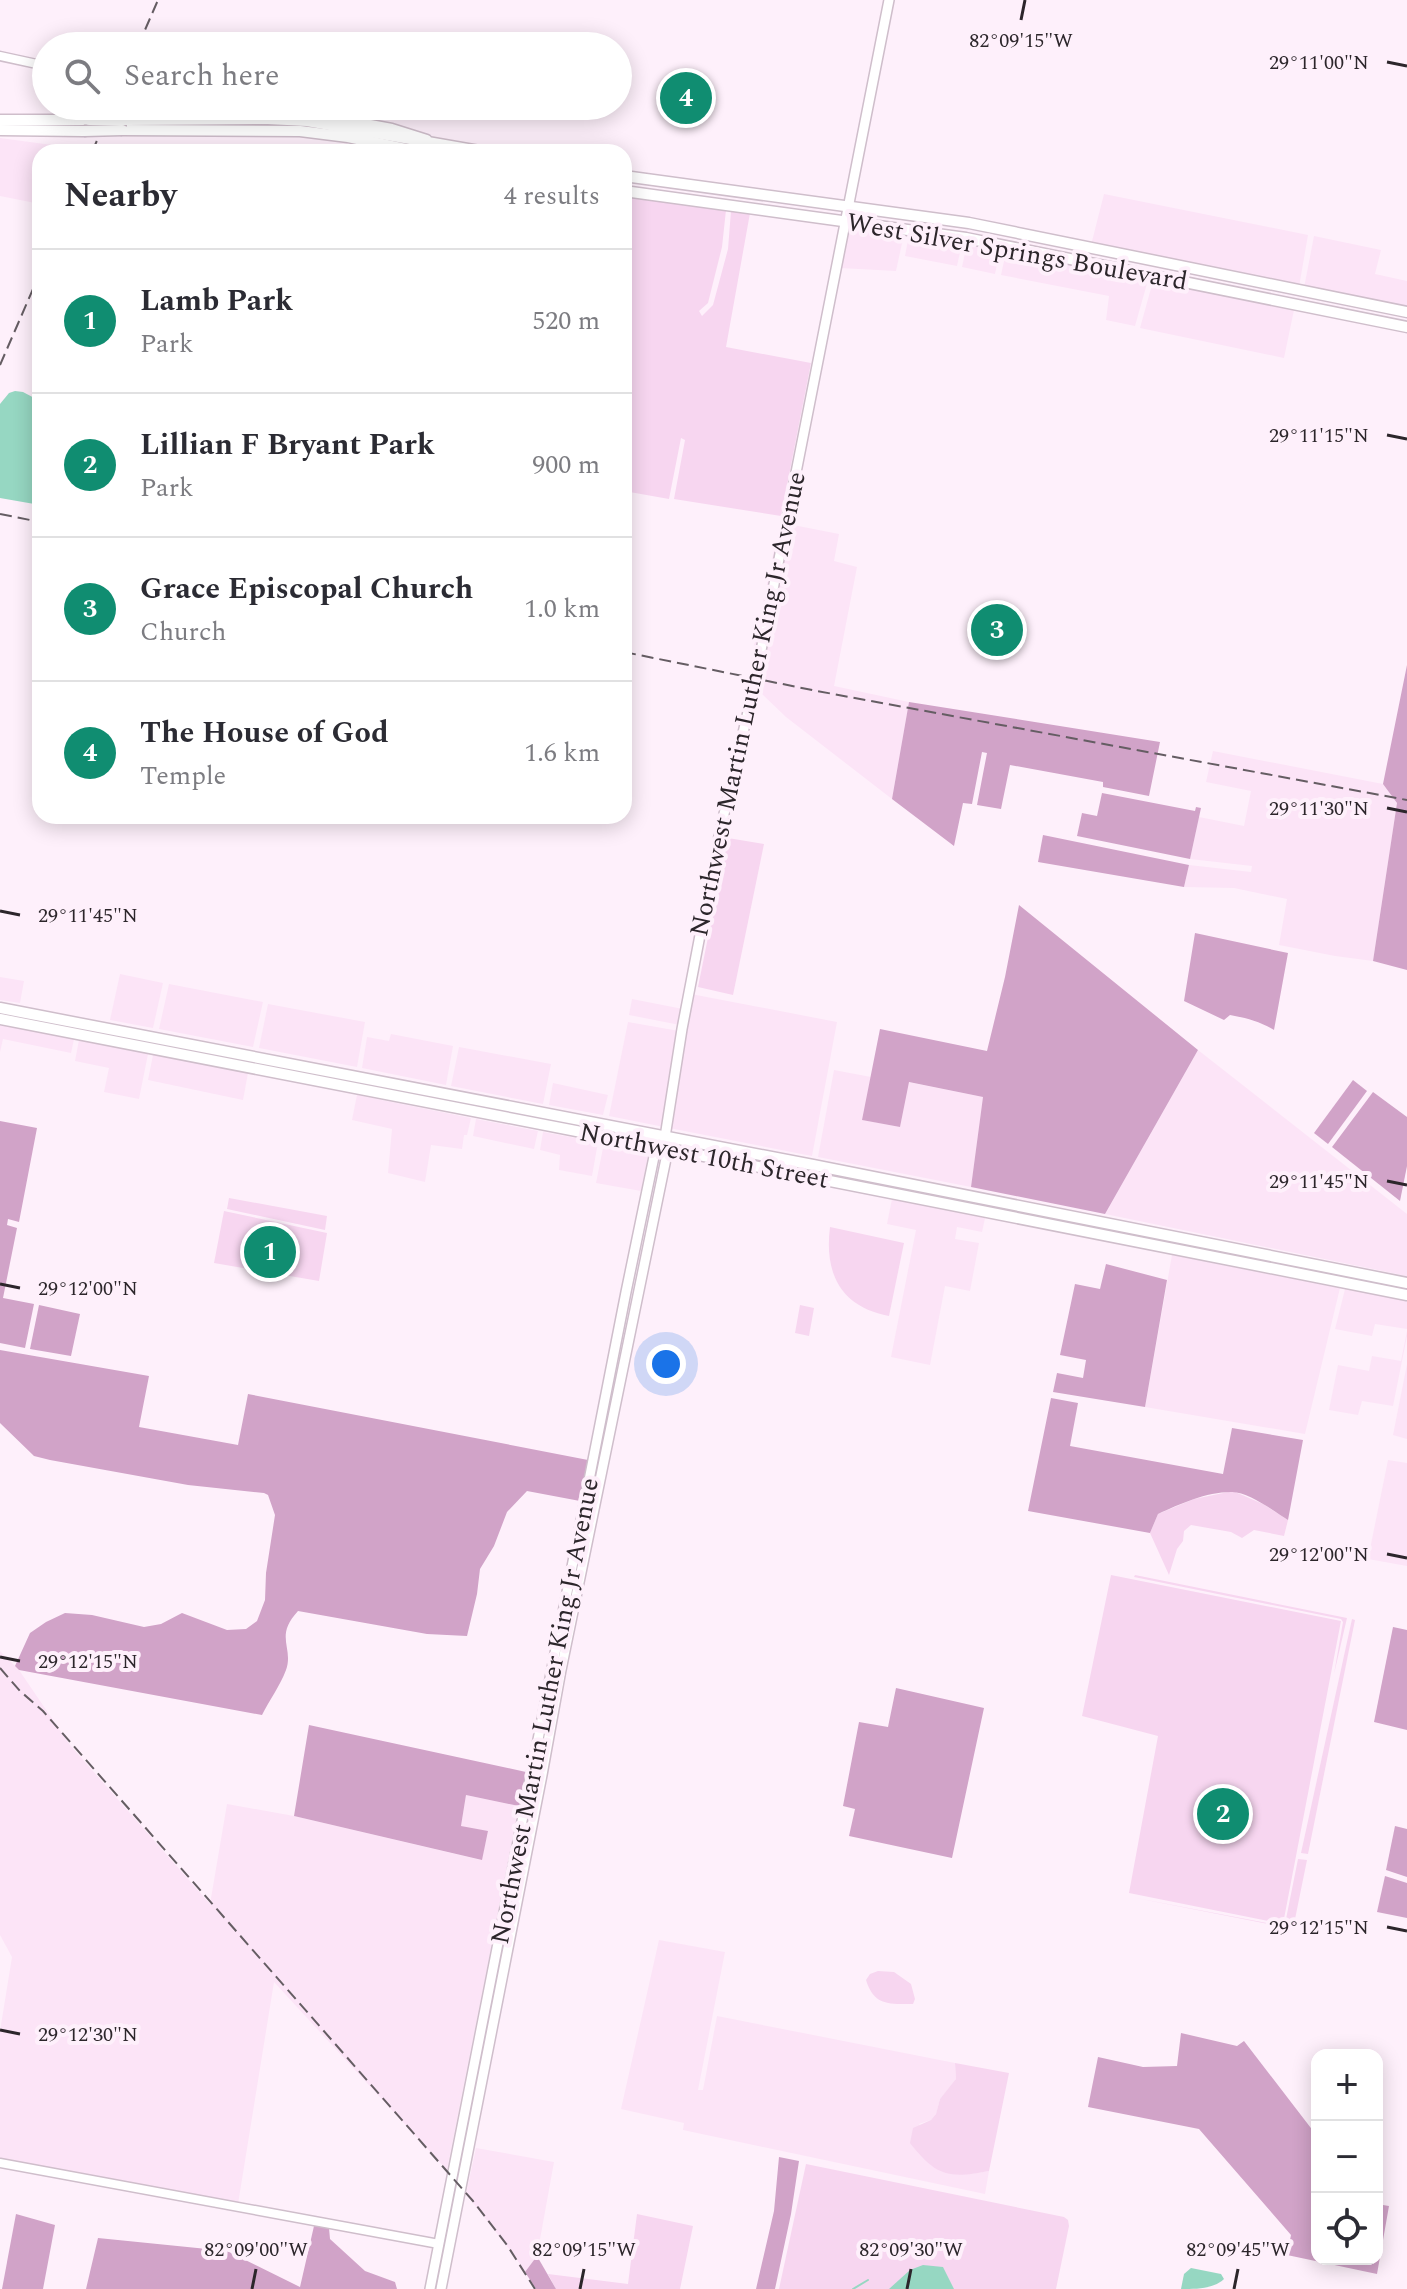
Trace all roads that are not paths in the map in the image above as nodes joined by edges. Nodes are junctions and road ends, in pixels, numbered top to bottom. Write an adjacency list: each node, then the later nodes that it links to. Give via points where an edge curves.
1 (889, 0): 15 (main road, Northwest Martin Luther King Jr Avenue)
2 (0, 56): 3 (street)
3 (32, 63)
4 (0, 120): 9 (main road)
5 (262, 120): 8 (main road)
6 (298, 120): 12 (main road)
7 (343, 120): 12 (street, via 392,128)
8 (125, 125): 9 (main road, bridge); 11 (main road, via 300,131)
9 (86, 126): 10 (main road)
10 (0, 130)
11 (382, 144)
12 (439, 144)
13 (632, 177): 15 (main road, West Silver Springs Boulevard)
14 (632, 192): 16 (main road, West Silver Springs Boulevard)
15 (849, 206): 16 (main road, Northwest Martin Luther King Jr Avenue); 17 (main road, West Silver Springs Boulevard, via 1008,231)
16 (847, 221): 19 (main road, West Silver Springs Boulevard, via 966,238); 25 (main road, Northwest Martin Luther King Jr Avenue, via 717,846)
17 (1301, 291): 18 (main road, West Silver Springs Boulevard); 19 (main road)
18 (1318, 294): 20 (main road); 21 (main road, West Silver Springs Boulevard)
19 (1282, 302): 20 (main road, West Silver Springs Boulevard)
20 (1298, 305): 22 (main road, West Silver Springs Boulevard)
21 (1407, 312)
22 (1404, 326)
23 (0, 1008): 25 (main road, Northwest 10th Street)
24 (0, 1019): 26 (main road, Northwest 10th Street)
25 (665, 1137): 26 (main road); 27 (main road, Northwest 10th Street)
26 (662, 1148): 27 (main road, Northwest 10th Street); 33 (main road, Northwest Martin Luther King Jr Avenue)
27 (963, 1201): 28 (main road, Northwest 10th Street); 29 (main road, Northwest 10th Street)
28 (1235, 1249): 29 (main road); 30 (main road, Northwest 10th Street)
29 (1216, 1257): 31 (main road, Northwest 10th Street)
30 (1407, 1283)
31 (1407, 1295)
32 (0, 2163): 33 (street)
33 (444, 2245): 34 (main road, Northwest Martin Luther King Jr Avenue); 35 (main road, Northwest Martin Luther King Jr Avenue)
34 (430, 2289)
35 (441, 2289)

